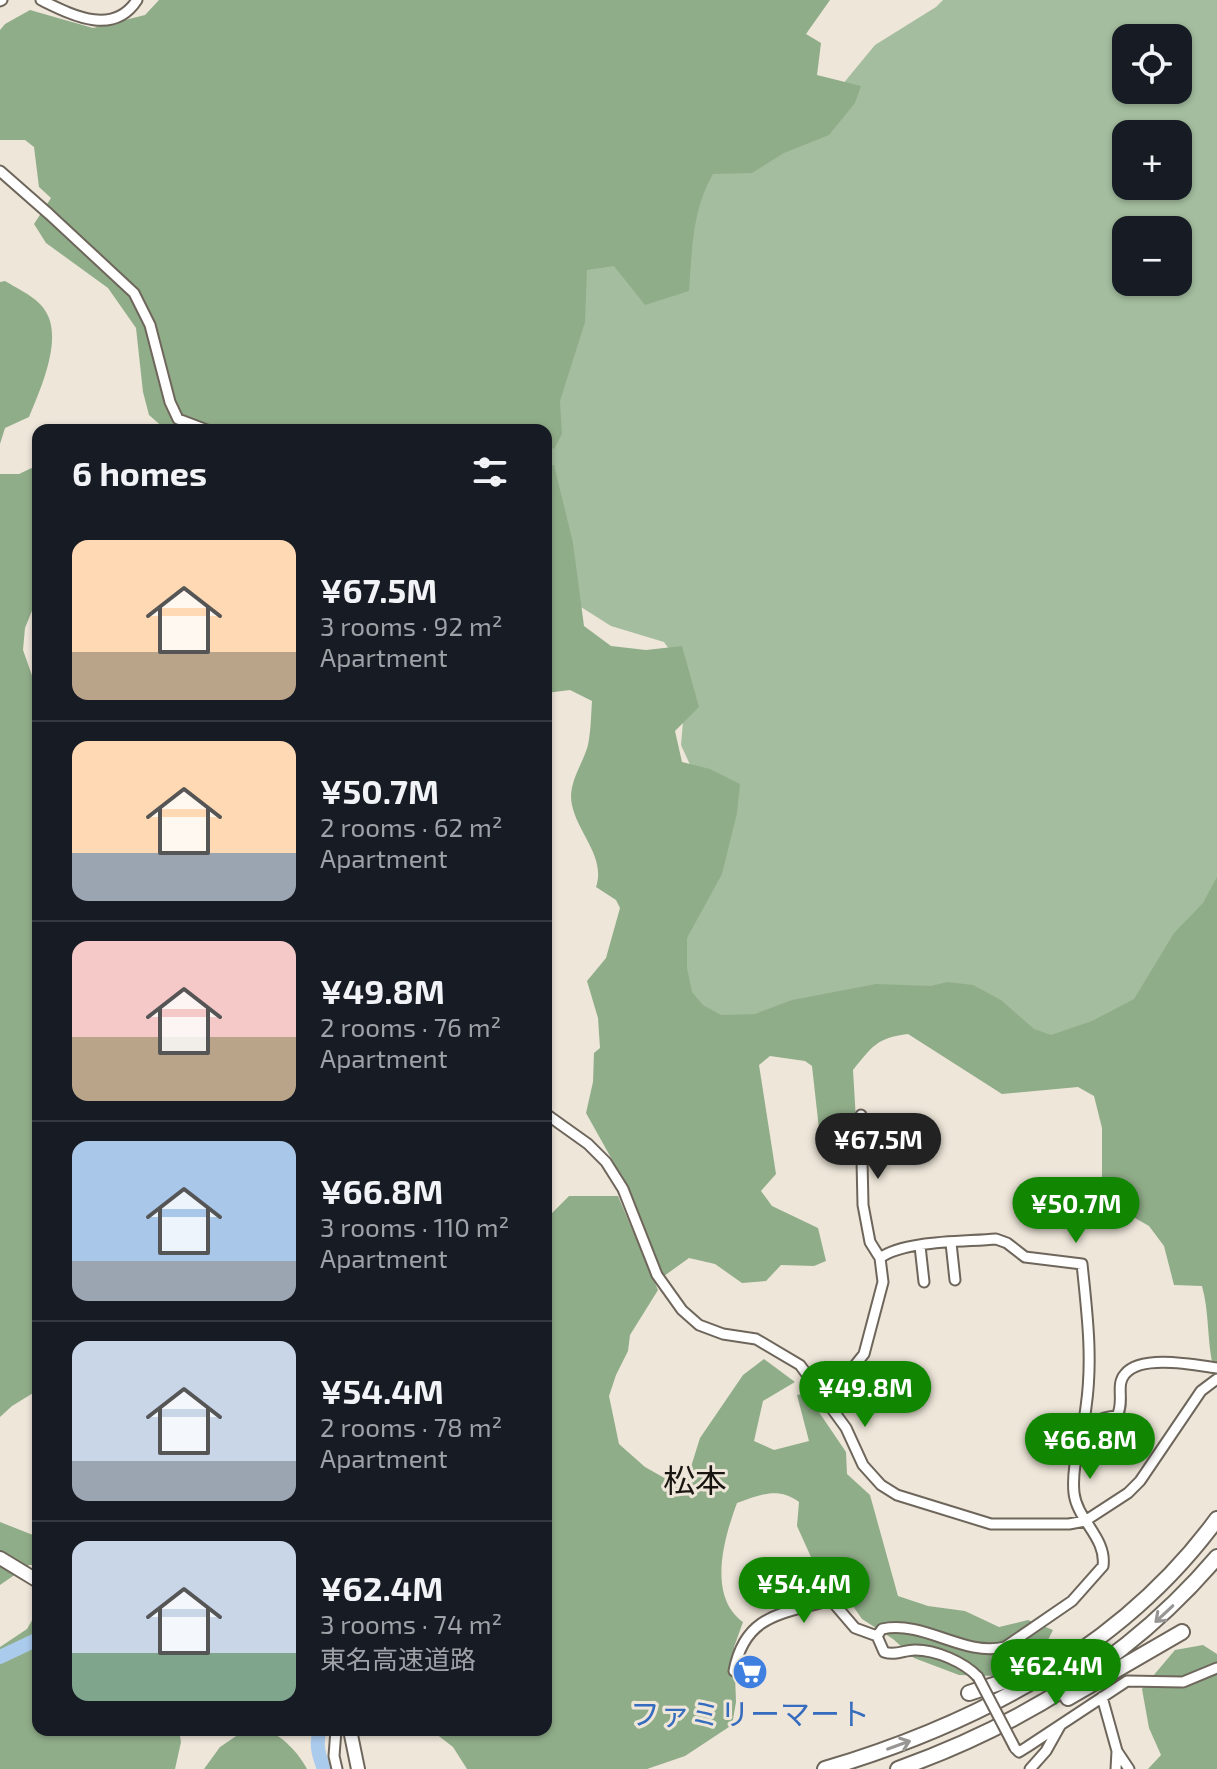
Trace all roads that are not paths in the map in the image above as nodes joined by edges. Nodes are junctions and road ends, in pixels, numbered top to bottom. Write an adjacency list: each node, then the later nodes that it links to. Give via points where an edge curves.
1 (41, 0): 2 (street, via 94,22 117,18)
2 (137, 0)
3 (0, 171): 4 (street, via 134,293 150,325 170,402 178,419)
4 (191, 424)
5 (861, 1115): 9 (street, via 863,1205 870,1242)
6 (552, 1118): 14 (street, via 606,1162 623,1189 657,1275 682,1310 699,1325 756,1339 800,1365)
7 (951, 1243): 8 (street); 10 (street); 15 (street, via 996,1239 1025,1257 1082,1264 1091,1363)
8 (920, 1246): 9 (street); 11 (street)
9 (880, 1258): 14 (street, via 883,1282 864,1354)
10 (955, 1280)
11 (924, 1282)
12 (1217, 1368): 15 (street, via 1161,1362 1124,1374 1117,1416 1094,1422)
13 (1217, 1379): 18 (street, via 1201,1391 1140,1481)
14 (827, 1400): 18 (street, via 863,1465 897,1495 991,1524)
15 (1080, 1444): 18 (street, via 1074,1495)
16 (1217, 1510): 26 (highway, via 1168,1567 1112,1619 1018,1677)
17 (1217, 1519): 34 (highway, one-way to 17, via 945,1727 1050,1672 1135,1608)
18 (1085, 1521): 23 (street, via 1100,1544 1103,1566 1072,1601 1015,1642 993,1650 975,1648 901,1628 882,1629)
19 (1217, 1557): 35 (highway, one-way to 35, via 1150,1627 1075,1683 990,1731)
20 (0, 1558): 21 (main road)
21 (32, 1577)
22 (1182, 1632): 36 (highway, via 1035,1716)
23 (877, 1636): 25 (street, via 855,1628 831,1600 778,1615 750,1631); 28 (street, bridge, via 884,1652 892,1655 935,1653 971,1670 1019,1752)
24 (1217, 1668): 27 (street, via 1183,1682 1127,1681)
25 (734, 1671)
26 (969, 1693)
27 (1102, 1697): 28 (street); 31 (street)
28 (1061, 1724): 37 (street)
29 (336, 1736): 32 (street)
30 (351, 1736): 33 (main road)
31 (1117, 1751): 38 (street); 39 (street)
32 (337, 1769)
33 (358, 1769)
34 (825, 1769)
35 (898, 1769)
36 (911, 1769)
37 (1030, 1769)
38 (1116, 1769)
39 (1129, 1769)

